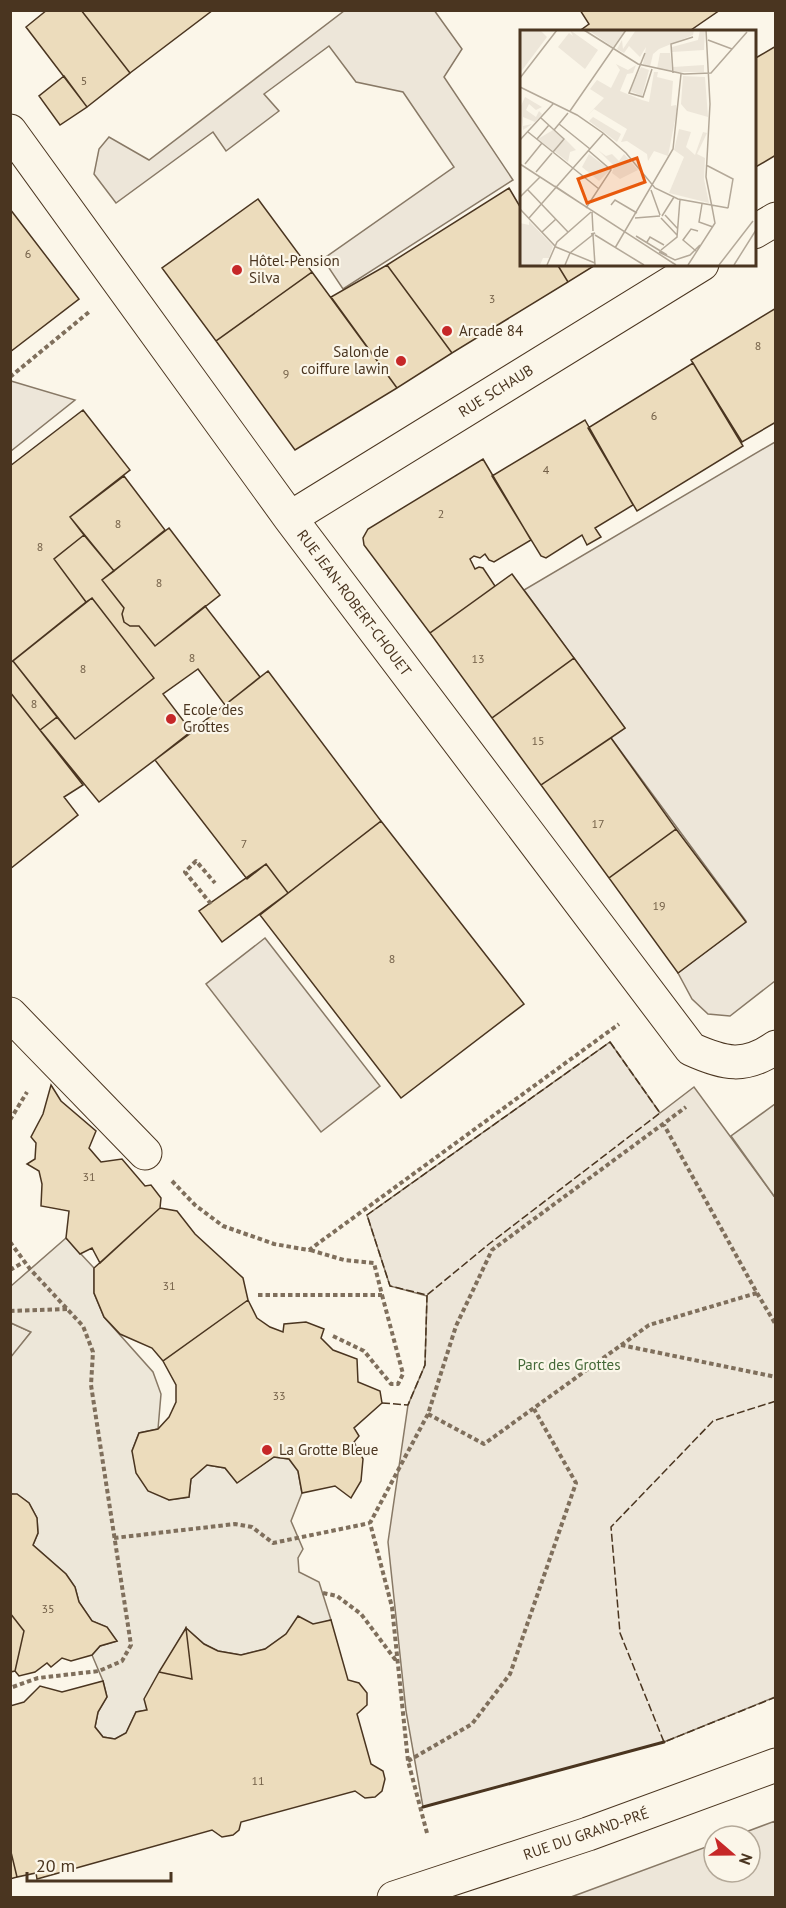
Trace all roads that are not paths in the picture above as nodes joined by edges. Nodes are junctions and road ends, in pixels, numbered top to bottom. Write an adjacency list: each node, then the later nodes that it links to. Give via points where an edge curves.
1 (10, 131): 5 (street, RUE JEAN-ROBERT-CHOUET)
2 (776, 219): 3 (street)
3 (756, 231)
4 (699, 266): 5 (street, RUE SCHAUB)
5 (290, 518): 7 (street, RUE JEAN-ROBERT-CHOUET, via 691,1049 714,1059 738,1063 765,1055)
6 (10, 1014): 8 (street)
7 (776, 1047)
8 (145, 1154)
9 (776, 1765): 10 (street, RUE DU GRAND-PRÉ, via 577,1838)
10 (394, 1898)

